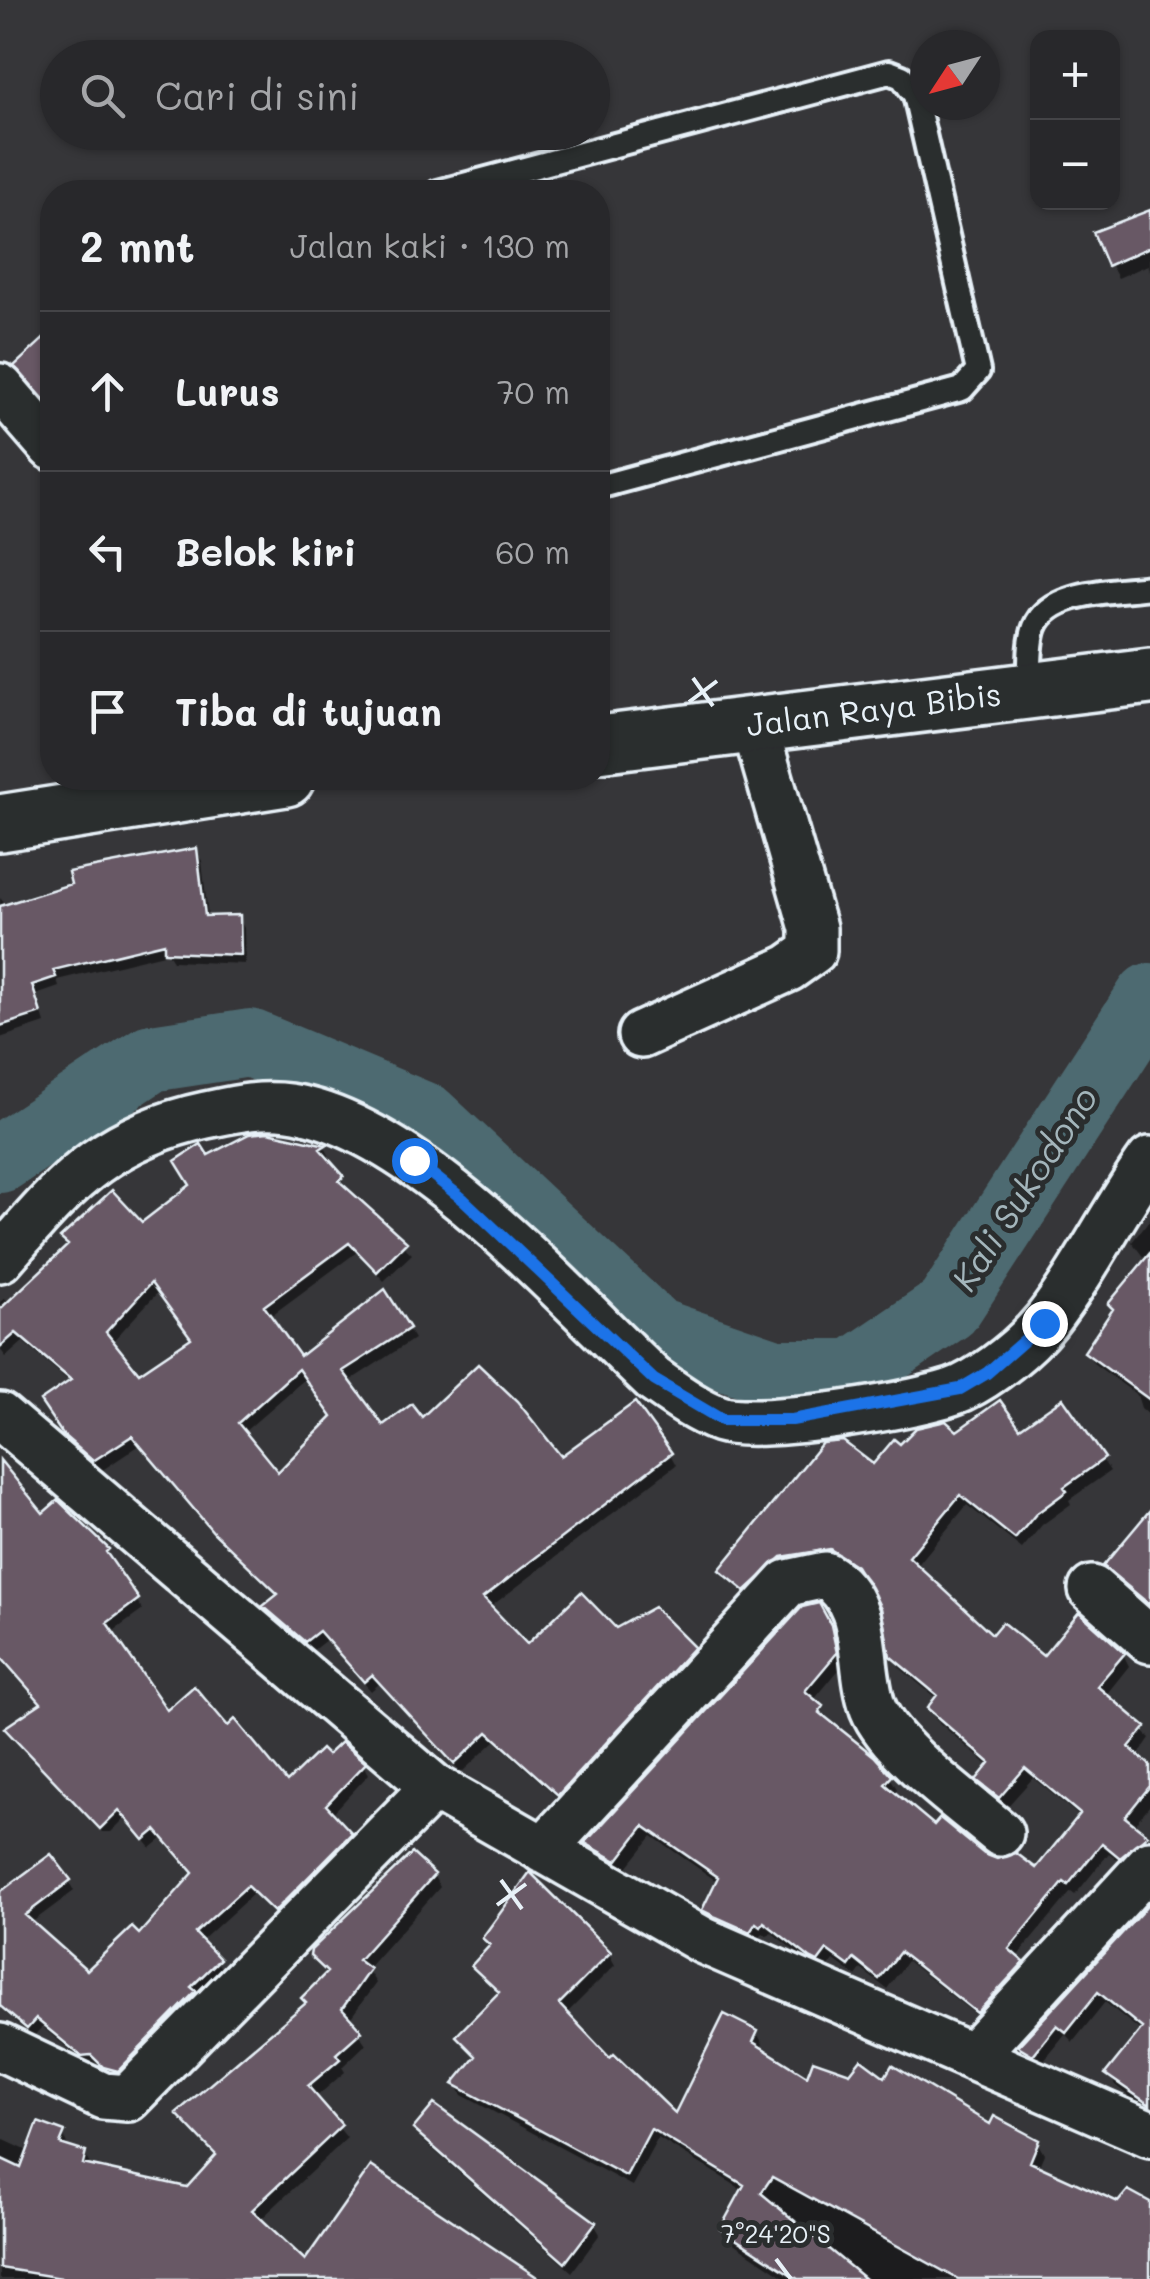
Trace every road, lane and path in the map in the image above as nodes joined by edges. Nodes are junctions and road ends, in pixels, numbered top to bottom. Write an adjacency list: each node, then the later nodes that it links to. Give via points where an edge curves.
1 (610, 146): 6 (lane, via 889,72 902,76 915,94 978,371 962,389)
2 (596, 150): 3 (lane)
3 (483, 180)
4 (0, 386): 5 (street)
5 (40, 433)
6 (610, 484)
7 (1150, 587): 9 (lane, via 1072,598 1045,610 1034,630)
8 (1150, 676): 9 (main road, Jalan Raya Bibis)
9 (1029, 691): 10 (main road, Jalan Raya Bibis)
10 (754, 724): 11 (main road, Jalan Raya Bibis); 14 (street, via 813,928 813,951)
11 (610, 742)
12 (195, 790): 13 (main road)
13 (0, 822)
14 (641, 1035)
15 (1150, 1160): 16 (street, via 1044,1323 987,1373 928,1398 792,1420 722,1420 682,1399 414,1160 293,1107 259,1104 152,1131 68,1184)
16 (0, 1259)
17 (0, 1416): 20 (street)
18 (1092, 1590): 19 (street)
19 (1150, 1640)
20 (434, 1787): 22 (street); 24 (street, via 128,2098 103,2096)
21 (1000, 1833): 22 (street, via 912,1759 874,1710 854,1605 825,1575 788,1583)
22 (543, 1850): 25 (street, via 704,1941)
23 (1150, 1864): 25 (street)
24 (0, 2046)
25 (972, 2057): 26 (street)
26 (1150, 2134)

